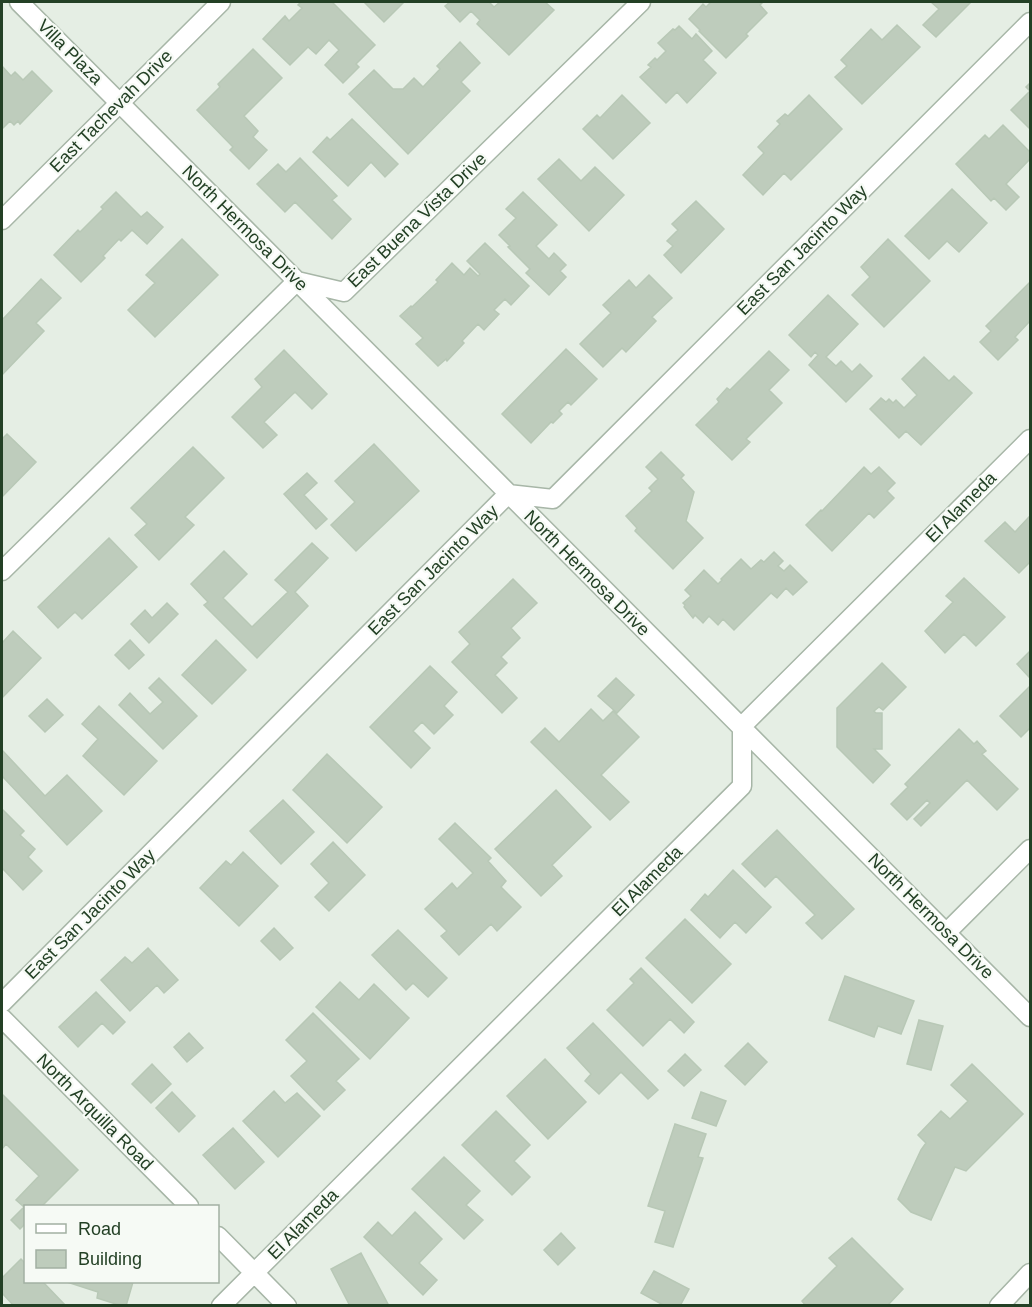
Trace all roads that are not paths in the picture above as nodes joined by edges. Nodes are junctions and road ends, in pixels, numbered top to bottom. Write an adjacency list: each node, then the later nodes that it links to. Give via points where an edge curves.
1 (19, 2): 5 (street, Villa Plaza)
2 (221, 2): 5 (street, East Tachevah Drive)
3 (641, 2): 7 (street, East Buena Vista Drive, via 344,292)
4 (1030, 22): 9 (street, East San Jacinto Way, via 553,499)
5 (120, 102): 6 (street, East Tachevah Drive); 7 (street, North Hermosa Drive)
6 (2, 220)
7 (297, 281): 9 (street, North Hermosa Drive); 10 (street)
8 (1030, 439): 11 (street, El Alameda)
9 (508, 494): 11 (street, North Hermosa Drive); 14 (street, East San Jacinto Way)
10 (2, 571)
11 (742, 726): 13 (street, North Hermosa Drive); 19 (street, El Alameda, via 742,786)
12 (1030, 849): 13 (street)
13 (947, 932): 15 (street, North Hermosa Drive)
14 (2, 1003)
15 (1030, 1017)
16 (2, 1018): 17 (street, North Arquilla Road)
17 (188, 1205)
18 (219, 1237): 19 (street)
19 (254, 1272): 21 (street, El Alameda); 22 (street)
20 (1030, 1273): 23 (street)
21 (221, 1305)
22 (287, 1305)
23 (999, 1305)

